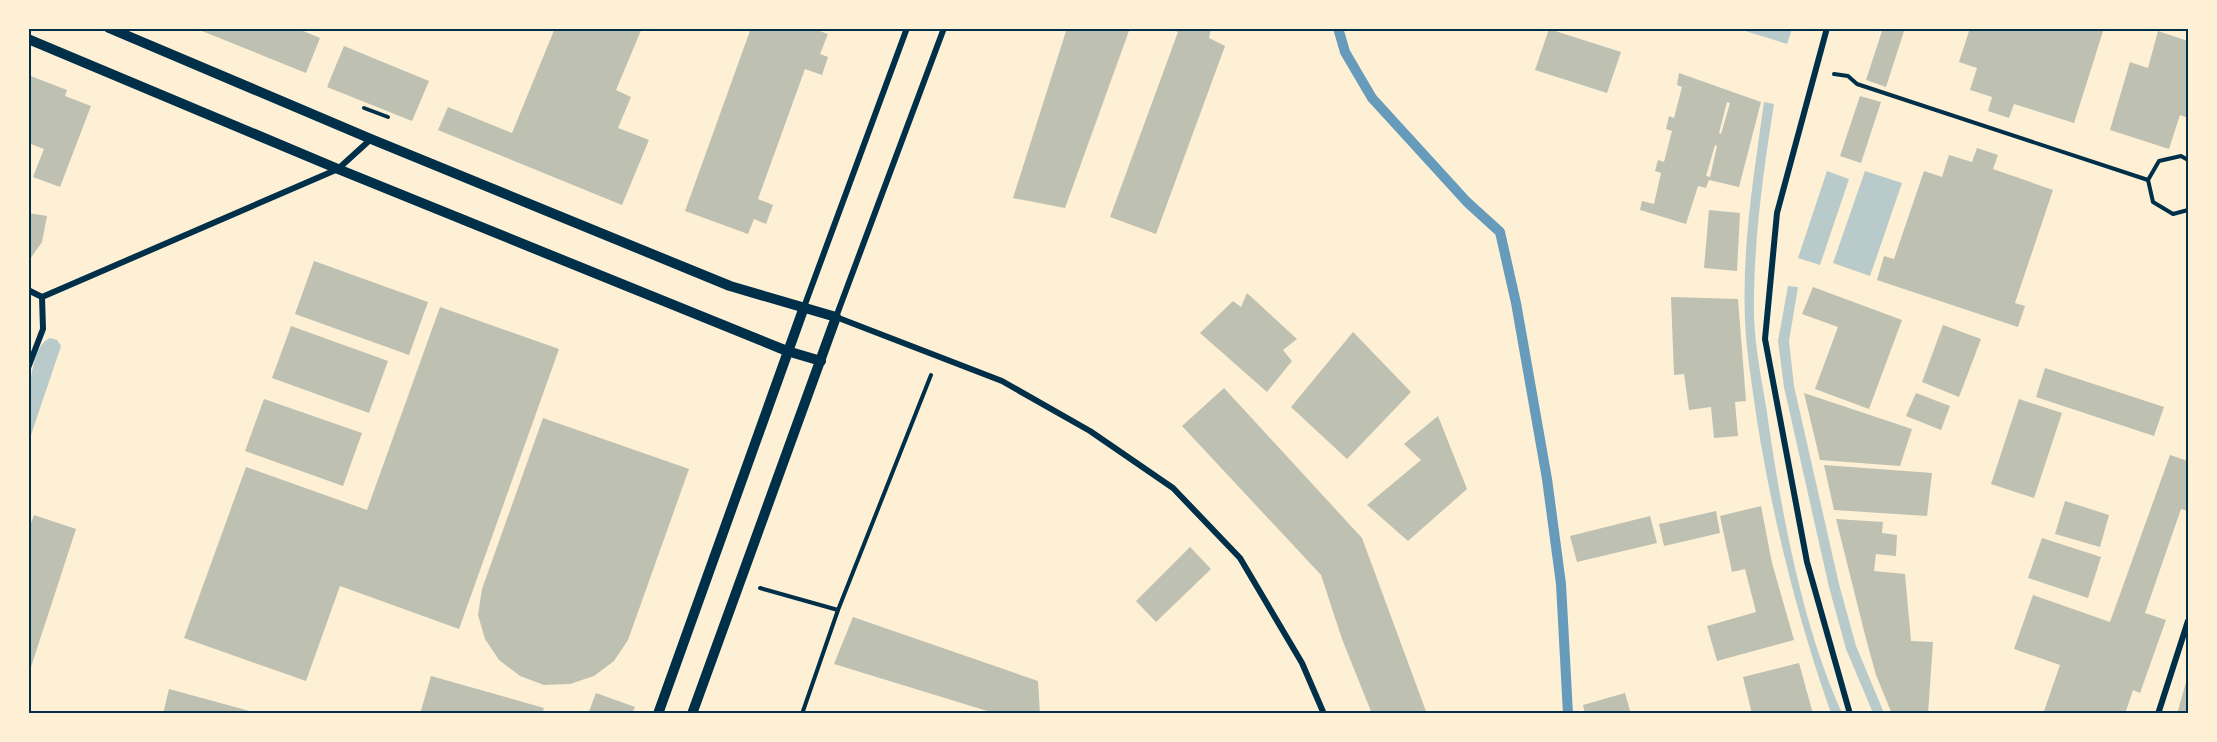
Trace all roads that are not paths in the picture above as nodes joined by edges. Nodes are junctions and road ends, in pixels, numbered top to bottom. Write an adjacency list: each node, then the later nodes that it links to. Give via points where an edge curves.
1 (109, 28): 6 (street)
2 (907, 28): 10 (street)
3 (944, 28): 11 (street)
4 (1827, 28): 19 (street, via 1777,213 1766,339 1807,562)
5 (28, 39): 7 (street)
6 (371, 139): 7 (street); 10 (street, via 730,286)
7 (338, 169): 9 (street); 12 (street)
8 (28, 290): 9 (street)
9 (42, 297): 14 (street, via 43,329)
10 (804, 307): 11 (street); 12 (street)
11 (836, 317): 13 (street); 18 (street, via 1002,381 1090,431 1173,488 1240,558 1302,663)
12 (787, 351): 13 (street); 16 (street)
13 (820, 361): 17 (street)
14 (28, 368)
15 (2188, 621): 20 (street)
16 (658, 714)
17 (692, 714)
18 (1324, 714)
19 (1850, 714)
20 (2158, 714)

